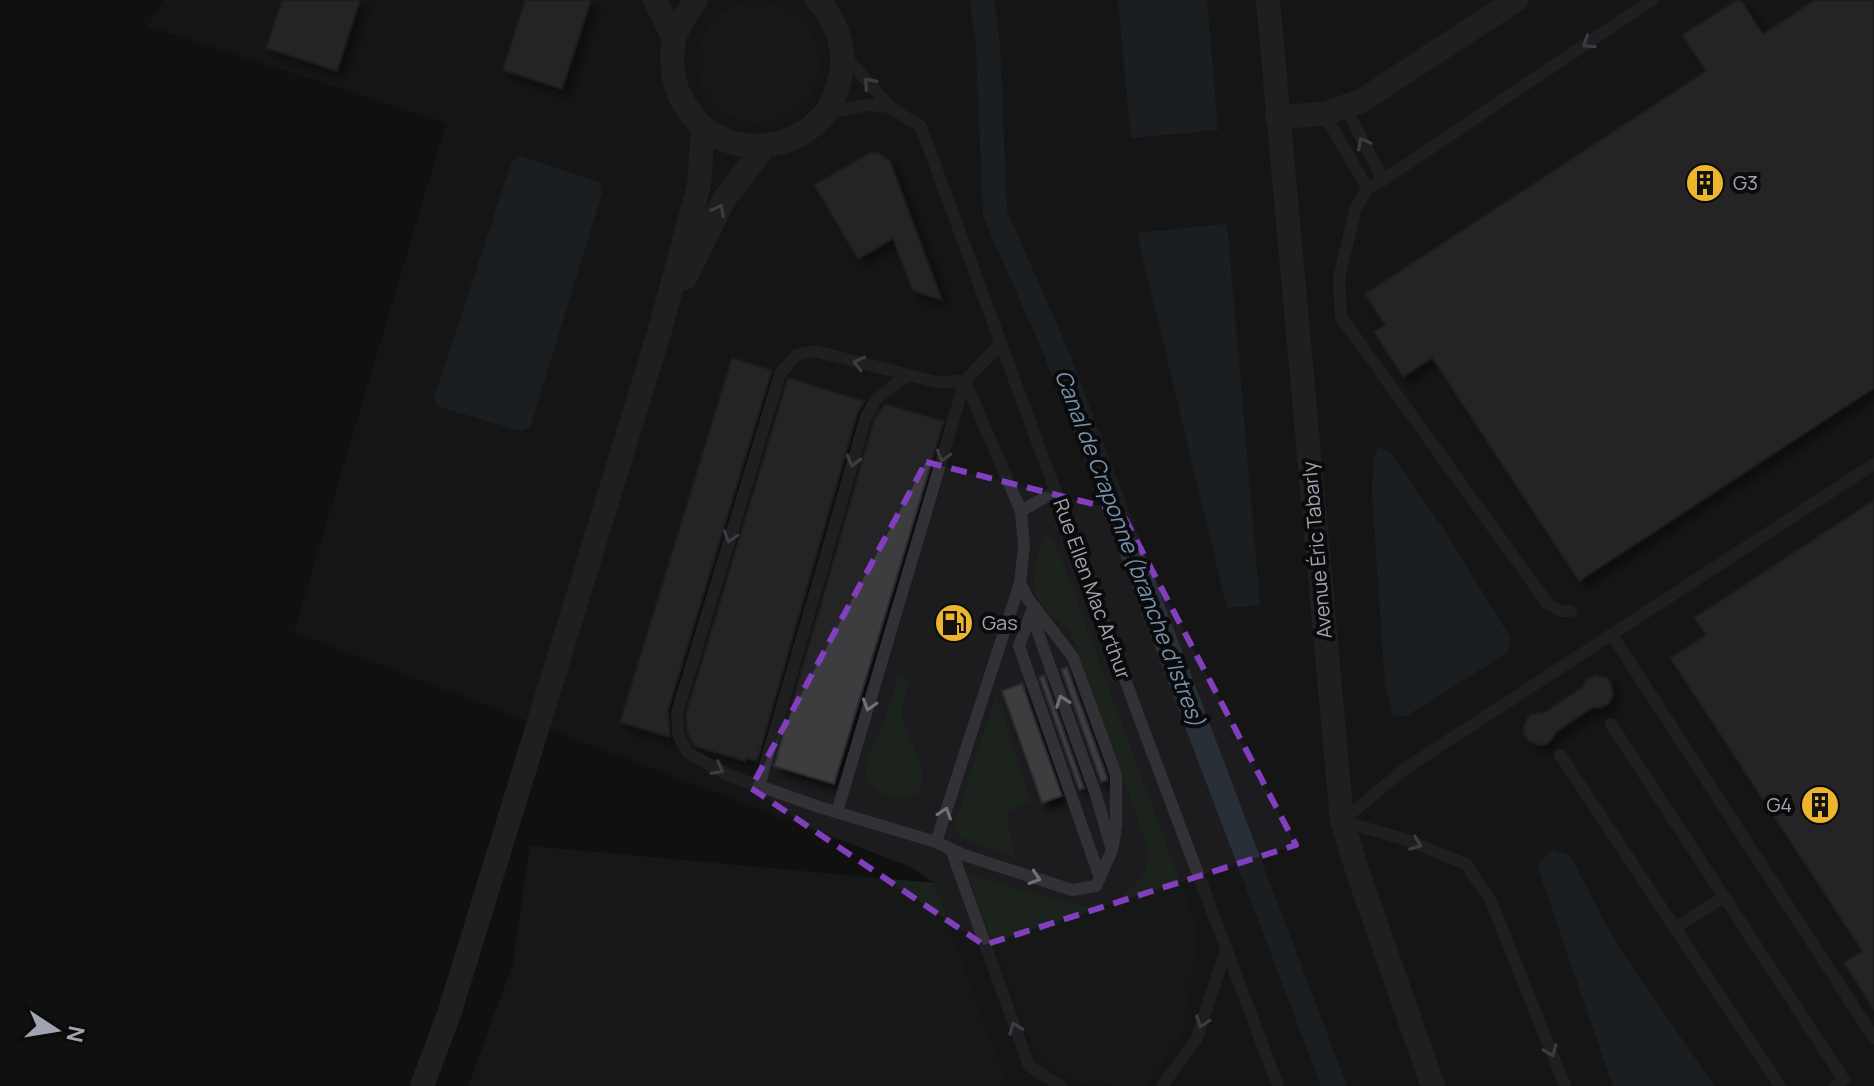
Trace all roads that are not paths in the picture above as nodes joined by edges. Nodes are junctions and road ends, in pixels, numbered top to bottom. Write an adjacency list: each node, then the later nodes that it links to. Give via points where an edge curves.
1 (655, 0): 7 (street)
2 (696, 0): 7 (street)
3 (817, 0): 8 (street, via 831,17)
4 (1268, 0): 12 (street, Avenue Éric Tabarly)
5 (1516, 0): 10 (street, via 1361,101)
6 (1652, 0): 15 (lane, one-way to 15)
7 (674, 39): 13 (street, via 675,87)
8 (842, 52): 9 (lane, Rue Ellen Mac Arthur, one-way to 8); 11 (street, via 842,73)
9 (890, 107): 11 (lane); 18 (lane, Rue Ellen Mac Arthur, via 921,127)
10 (1335, 110): 12 (street); 15 (lane, one-way to 10); 16 (lane)
11 (825, 112): 14 (street, via 788,141)
12 (1277, 117): 32 (street, Avenue Éric Tabarly)
13 (703, 127): 14 (street, via 722,139); 17 (street, via 699,185)
14 (765, 146): 17 (street, one-way to 14, via 724,199)
15 (1383, 180): 16 (lane)
16 (1368, 189): 26 (lane, via 1356,207 1339,278 1341,317 1547,603)
17 (660, 330): 41 (street, via 449,1014)
18 (1001, 343): 20 (lane); 22 (lane, Rue Ellen Mac Arthur)
19 (907, 376): 20 (lane); 30 (lane, one-way to 30, via 876,399 866,417); 30 (lane, one-way to 30, via 814,351 796,355 780,374 677,713 678,734 688,753)
20 (965, 381): 23 (lane); 31 (lane, one-way to 31)
21 (1874, 464): 27 (lane)
22 (1056, 491): 23 (lane); 39 (lane, Rue Ellen Mac Arthur)
23 (1021, 511): 24 (lane)
24 (1020, 583): 25 (lane); 33 (lane, one-way to 24)
25 (1032, 610): 35 (lane, one-way to 25); 35 (lane, via 1073,657 1116,775); 36 (lane, via 1019,646)
26 (1571, 611)
27 (1612, 635): 32 (lane, via 1406,768); 40 (lane)
28 (1611, 724): 37 (lane)
29 (1560, 755): 38 (lane)
30 (759, 786): 31 (lane)
31 (837, 812): 33 (lane)
32 (1342, 821): 45 (street, Avenue Éric Tabarly); 46 (lane, one-way to 46, via 1466,864 1491,901)
33 (936, 842): 34 (lane)
34 (951, 849): 36 (lane, one-way to 36, via 1072,890 1096,886); 42 (lane, one-way to 34, via 1029,1066)
35 (1112, 850): 36 (lane)
36 (1100, 878)
37 (1724, 897): 38 (lane); 48 (lane, via 1844,1080)
38 (1675, 928): 47 (lane)
39 (1226, 950): 43 (lane, one-way to 43, via 1196,1040); 44 (lane, Rue Ellen Mac Arthur)
40 (1874, 1038)
41 (422, 1086)
42 (1061, 1086)
43 (1162, 1086)
44 (1278, 1086)
45 (1433, 1086)
46 (1565, 1086)
47 (1780, 1086)
48 (1835, 1086)

